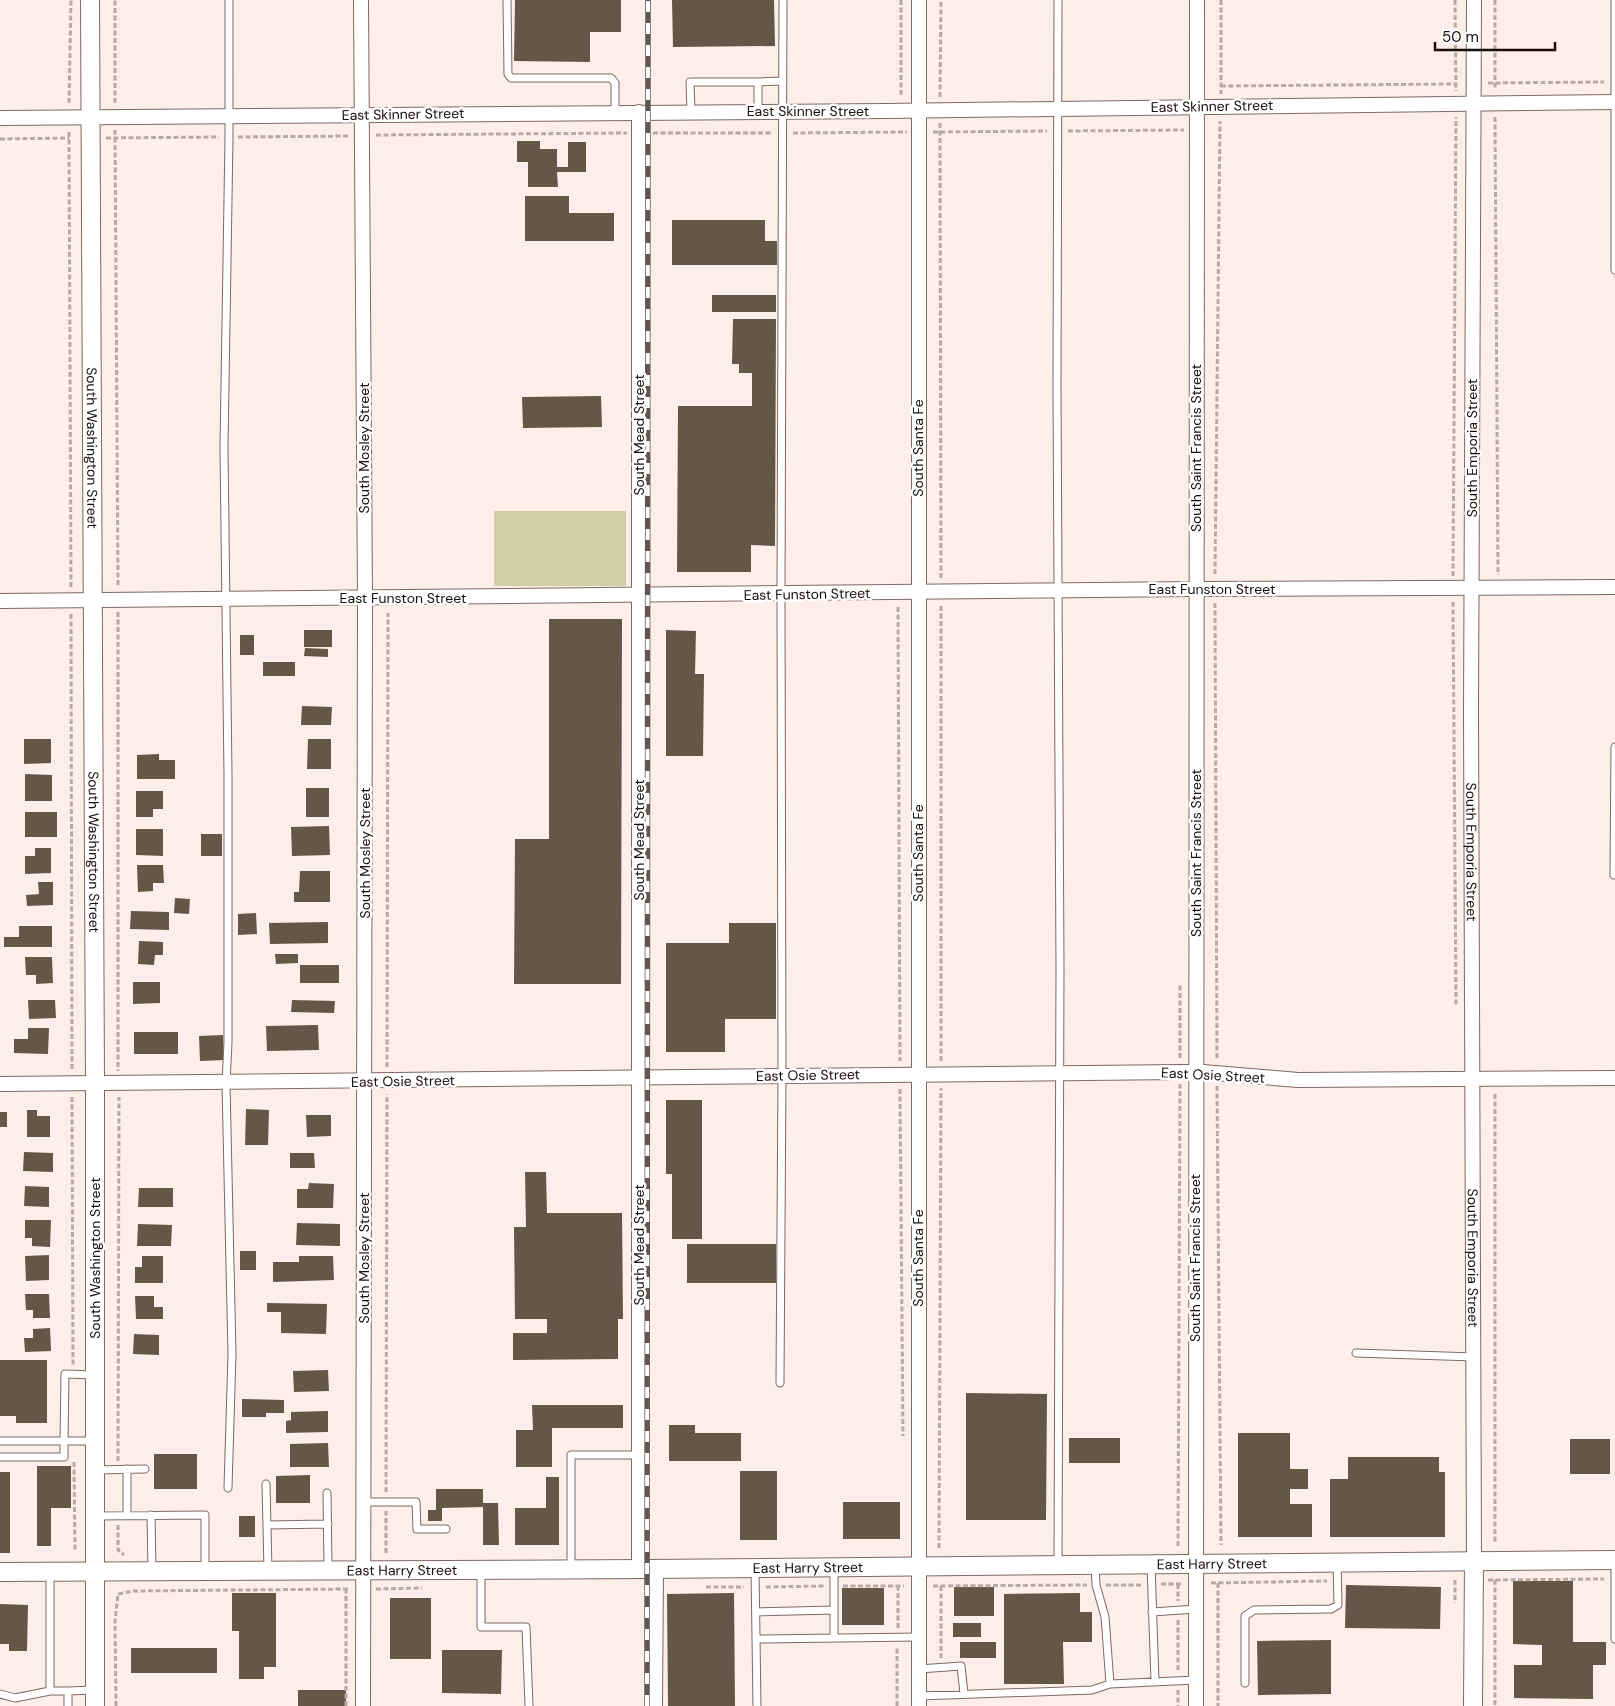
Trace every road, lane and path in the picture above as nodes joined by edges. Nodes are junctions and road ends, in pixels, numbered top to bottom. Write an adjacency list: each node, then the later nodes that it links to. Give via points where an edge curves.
1 (70, 0): 39 (path)
2 (90, 0): 40 (street, South Washington Street)
3 (115, 0): 41 (path)
4 (229, 0): 38 (lane)
5 (361, 0): 37 (street, South Mosley Street)
6 (507, 0): 34 (lane, via 509,77 611,78 615,83)
7 (784, 0): 17 (lane)
8 (901, 0): 31 (path)
9 (919, 0): 29 (street, South Santa Fe)
10 (941, 0): 30 (path)
11 (1058, 0): 28 (lane)
12 (1197, 0): 26 (street, South Saint Francis Street)
13 (1220, 0): 22 (path)
14 (1474, 0): 21 (street, South Emporia Street)
15 (1495, 0): 20 (path)
16 (1615, 0): 19 (lane)
17 (783, 81): 18 (lane); 33 (lane)
18 (758, 82): 32 (lane); 36 (lane, via 690,82)
19 (1615, 82): 20 (path); 23 (lane)
20 (1495, 83): 21 (path); 24 (path)
21 (1474, 84): 22 (path); 25 (street, South Emporia Street)
22 (1221, 86): 27 (path)
23 (1615, 102): 24 (street, East Skinner Street); 57 (lane)
24 (1495, 103): 25 (street, East Skinner Street); 58 (path, via 1498,576)
25 (1474, 104): 27 (street, East Skinner Street); 60 (street, South Emporia Street)
26 (1197, 106): 27 (street, East Skinner Street); 28 (street, East Skinner Street); 43 (street, South Saint Francis Street)
27 (1220, 106): 44 (path)
28 (1058, 108): 30 (street, East Skinner Street); 45 (lane)
29 (918, 109): 30 (street, East Skinner Street); 31 (street, East Skinner Street); 47 (street, South Santa Fe)
30 (940, 109): 48 (path)
31 (901, 110): 33 (street, East Skinner Street); 46 (path)
32 (758, 111): 33 (street, East Skinner Street); 36 (street, East Skinner Street)
33 (783, 111): 50 (lane)
34 (615, 112): 35 (street, East Skinner Street); 37 (street, East Skinner Street)
35 (639, 112): 36 (street, East Skinner Street); 49 (street, South Mead Street)
36 (691, 112)
37 (362, 114): 38 (street, East Skinner Street); 51 (street, South Mosley Street)
38 (229, 116): 41 (street, East Skinner Street); 52 (lane)
39 (69, 117): 40 (street, East Skinner Street); 42 (street, East Skinner Street); 53 (path)
40 (90, 117): 41 (street, East Skinner Street); 54 (street, South Washington Street)
41 (115, 117): 55 (path)
42 (0, 118)
43 (1197, 130): 44 (path); 45 (path); 61 (street, South Saint Francis Street)
44 (1220, 130): 62 (path)
45 (1058, 131): 48 (path); 63 (lane)
46 (901, 132): 47 (path); 50 (path)
47 (918, 132): 48 (path); 65 (street, South Santa Fe)
48 (940, 132): 64 (path)
49 (639, 133): 50 (path); 51 (path); 67 (street, South Mead Street)
50 (783, 133): 66 (lane)
51 (362, 136): 52 (path); 68 (street, South Mosley Street)
52 (229, 137): 55 (path); 70 (lane, via 224,447)
53 (69, 138): 54 (path); 56 (path); 72 (path)
54 (90, 138): 55 (path); 73 (street, South Washington Street)
55 (115, 138): 69 (path)
56 (0, 139)
57 (1615, 270)
58 (1508, 576)
59 (1615, 587): 60 (street, East Funston Street)
60 (1471, 588): 62 (street, East Funston Street); 86 (street, South Emporia Street)
61 (1196, 589): 62 (street, East Funston Street); 63 (street, East Funston Street); 78 (street, South Saint Francis Street)
62 (1215, 589): 80 (path)
63 (1058, 591): 64 (street, East Funston Street); 79 (lane)
64 (941, 592): 65 (street, East Funston Street); 82 (path)
65 (919, 593): 66 (street, East Funston Street); 81 (street, South Santa Fe)
66 (781, 594): 67 (street, East Funston Street); 83 (lane)
67 (640, 596): 68 (street, East Funston Street); 84 (street, South Mead Street)
68 (365, 598): 70 (street, East Funston Street); 87 (street, South Mosley Street)
69 (118, 600): 70 (street, East Funston Street); 73 (street, East Funston Street); 91 (path)
70 (227, 600): 92 (lane)
71 (0, 601): 72 (street, East Funston Street)
72 (71, 601): 73 (street, East Funston Street); 89 (path)
73 (92, 601): 90 (street, South Washington Street)
74 (1615, 747): 75 (lane)
75 (1614, 875)
76 (1180, 983): 77 (path)
77 (1180, 1072): 78 (street, East Osie Street); 79 (street, East Osie Street); 123 (path)
78 (1195, 1072): 80 (street, East Osie Street); 124 (street, South Saint Francis Street)
79 (1059, 1073): 82 (street, East Osie Street); 140 (lane)
80 (1217, 1073): 86 (street, East Osie Street, via 1298,1080); 125 (path)
81 (918, 1074): 82 (street, East Osie Street); 83 (street, East Osie Street); 132 (street, South Santa Fe)
82 (941, 1074): 127 (path)
83 (782, 1076): 84 (street, East Osie Street); 98 (lane)
84 (638, 1077): 87 (street, East Osie Street); 103 (street, South Mead Street)
85 (1615, 1078): 86 (street, East Osie Street)
86 (1474, 1079): 95 (street, South Emporia Street)
87 (365, 1082): 92 (street, East Osie Street); 112 (street, South Mosley Street)
88 (0, 1084): 89 (street, East Osie Street)
89 (72, 1084): 90 (street, East Osie Street); 96 (path)
90 (95, 1084): 91 (street, East Osie Street); 97 (street, South Washington Street)
91 (119, 1084): 92 (street, East Osie Street); 108 (path)
92 (226, 1084): 110 (lane, via 232,1354)
93 (1495, 1094): 120 (path)
94 (1356, 1353): 95 (lane)
95 (1474, 1357): 130 (street, South Emporia Street)
96 (73, 1375): 97 (lane); 100 (lane, via 65,1374)
97 (95, 1375): 102 (street, South Washington Street)
98 (780, 1383)
99 (0, 1441): 100 (lane)
100 (64, 1441): 101 (lane); 104 (lane, via 64,1456)
101 (74, 1441): 102 (lane); 129 (path)
102 (95, 1441): 107 (street, South Washington Street)
103 (639, 1456): 144 (lane, via 571,1456); 145 (street, South Mead Street)
104 (0, 1457)
105 (127, 1469): 106 (lane); 108 (lane); 113 (lane)
106 (145, 1469)
107 (95, 1470): 108 (lane); 115 (street, South Washington Street)
108 (118, 1470)
109 (266, 1484): 118 (lane)
110 (228, 1488)
111 (327, 1493): 117 (lane)
112 (364, 1502): 119 (lane, via 416,1502 417,1529); 134 (street, South Mosley Street)
113 (128, 1515): 114 (lane); 116 (lane)
114 (151, 1515): 136 (lane); 146 (lane, via 205,1515)
115 (95, 1516): 116 (lane); 149 (street, South Washington Street)
116 (118, 1516): 136 (path, via 118,1550 123,1555)
117 (328, 1524): 118 (lane); 148 (lane)
118 (267, 1525): 147 (lane)
119 (446, 1529)
120 (1495, 1543): 121 (path); 130 (path)
121 (1504, 1543)
122 (1169, 1546): 123 (path)
123 (1178, 1546): 124 (path)
124 (1196, 1546): 125 (path); 137 (street, South Saint Francis Street)
125 (1221, 1546): 126 (path)
126 (1229, 1546)
127 (939, 1548): 128 (path); 132 (path)
128 (949, 1548)
129 (75, 1551)
130 (1474, 1552): 133 (street, East Harry Street); 135 (street, East Harry Street); 154 (street, South Emporia Street)
131 (395, 1553): 134 (path)
132 (918, 1557): 140 (street, East Harry Street); 141 (street, East Harry Street); 163 (street, South Santa Fe)
133 (1615, 1560): 152 (lane)
134 (364, 1561): 143 (street, East Harry Street); 148 (street, East Harry Street); 169 (street, South Mosley Street)
135 (1337, 1562): 137 (street, East Harry Street); 156 (lane)
136 (152, 1563): 146 (street, East Harry Street); 149 (street, East Harry Street)
137 (1196, 1563): 139 (street, East Harry Street); 159 (street, South Saint Francis Street)
138 (1095, 1564): 139 (street, East Harry Street); 140 (street, East Harry Street); 160 (lane)
139 (1151, 1564): 161 (lane)
140 (1058, 1565)
141 (834, 1566): 142 (street, East Harry Street); 162 (lane)
142 (755, 1567): 145 (street, East Harry Street); 166 (lane)
143 (481, 1569): 144 (street, East Harry Street); 196 (lane, via 481,1627 526,1627)
144 (571, 1569): 145 (street, East Harry Street)
145 (647, 1569): 197 (street, South Mead Street)
146 (205, 1570): 147 (street, East Harry Street)
147 (268, 1570): 148 (street, East Harry Street)
148 (328, 1570)
149 (96, 1571): 151 (street, East Harry Street); 190 (street, South Washington Street)
150 (0, 1572): 151 (street, East Harry Street)
151 (50, 1572): 186 (lane)
152 (1614, 1579): 155 (path); 178 (lane)
153 (1446, 1580): 154 (path)
154 (1474, 1580): 155 (path); 202 (street, South Emporia Street)
155 (1494, 1580): 203 (path)
156 (1338, 1581): 157 (path); 185 (lane, via 1338,1605 1331,1609 1254,1610 1245,1616)
157 (1218, 1583): 159 (path); 201 (path)
158 (1178, 1584): 159 (path); 161 (path); 172 (path)
159 (1196, 1584): 170 (street, South Saint Francis Street)
160 (1096, 1585): 161 (path); 164 (path); 184 (lane, via 1105,1617)
161 (1152, 1585): 174 (lane)
162 (834, 1586): 163 (path); 166 (path); 171 (lane)
163 (918, 1586): 164 (path); 175 (street, South Santa Fe)
164 (940, 1586): 179 (path)
165 (706, 1587): 166 (path)
166 (755, 1587): 173 (lane)
167 (422, 1588): 169 (path)
168 (346, 1589): 169 (path); 193 (path, via 133,1591 118,1594 115,1621); 194 (path)
169 (364, 1589): 195 (street, South Mosley Street)
170 (1196, 1609): 172 (lane); 181 (street, South Saint Francis Street)
171 (834, 1610): 173 (lane); 176 (lane)
172 (1178, 1610): 174 (lane); 182 (path)
173 (756, 1612): 177 (lane)
174 (1152, 1612): 183 (lane)
175 (919, 1637): 176 (lane); 180 (street, South Santa Fe)
176 (834, 1638): 177 (lane)
177 (757, 1639): 198 (lane)
178 (1615, 1639)
179 (940, 1668): 180 (lane); 189 (lane, via 962,1666)
180 (919, 1669): 191 (street, South Santa Fe)
181 (1196, 1680): 182 (lane); 200 (street, South Saint Francis Street)
182 (1178, 1681): 183 (lane); 199 (path)
183 (1155, 1682): 184 (lane)
184 (1110, 1684): 189 (lane, via 1092,1690)
185 (1245, 1684)
186 (50, 1691): 187 (lane); 188 (lane, via 16,1698)
187 (68, 1692): 190 (lane); 192 (lane)
188 (0, 1694)
189 (964, 1694): 191 (lane)
190 (95, 1698)
191 (919, 1701)
192 (68, 1706)
193 (116, 1706)
194 (346, 1706)
195 (363, 1706)
196 (529, 1706)
197 (655, 1706)
198 (757, 1706)
199 (1178, 1706)
200 (1196, 1706)
201 (1218, 1706)
202 (1473, 1706)
203 (1495, 1706)

